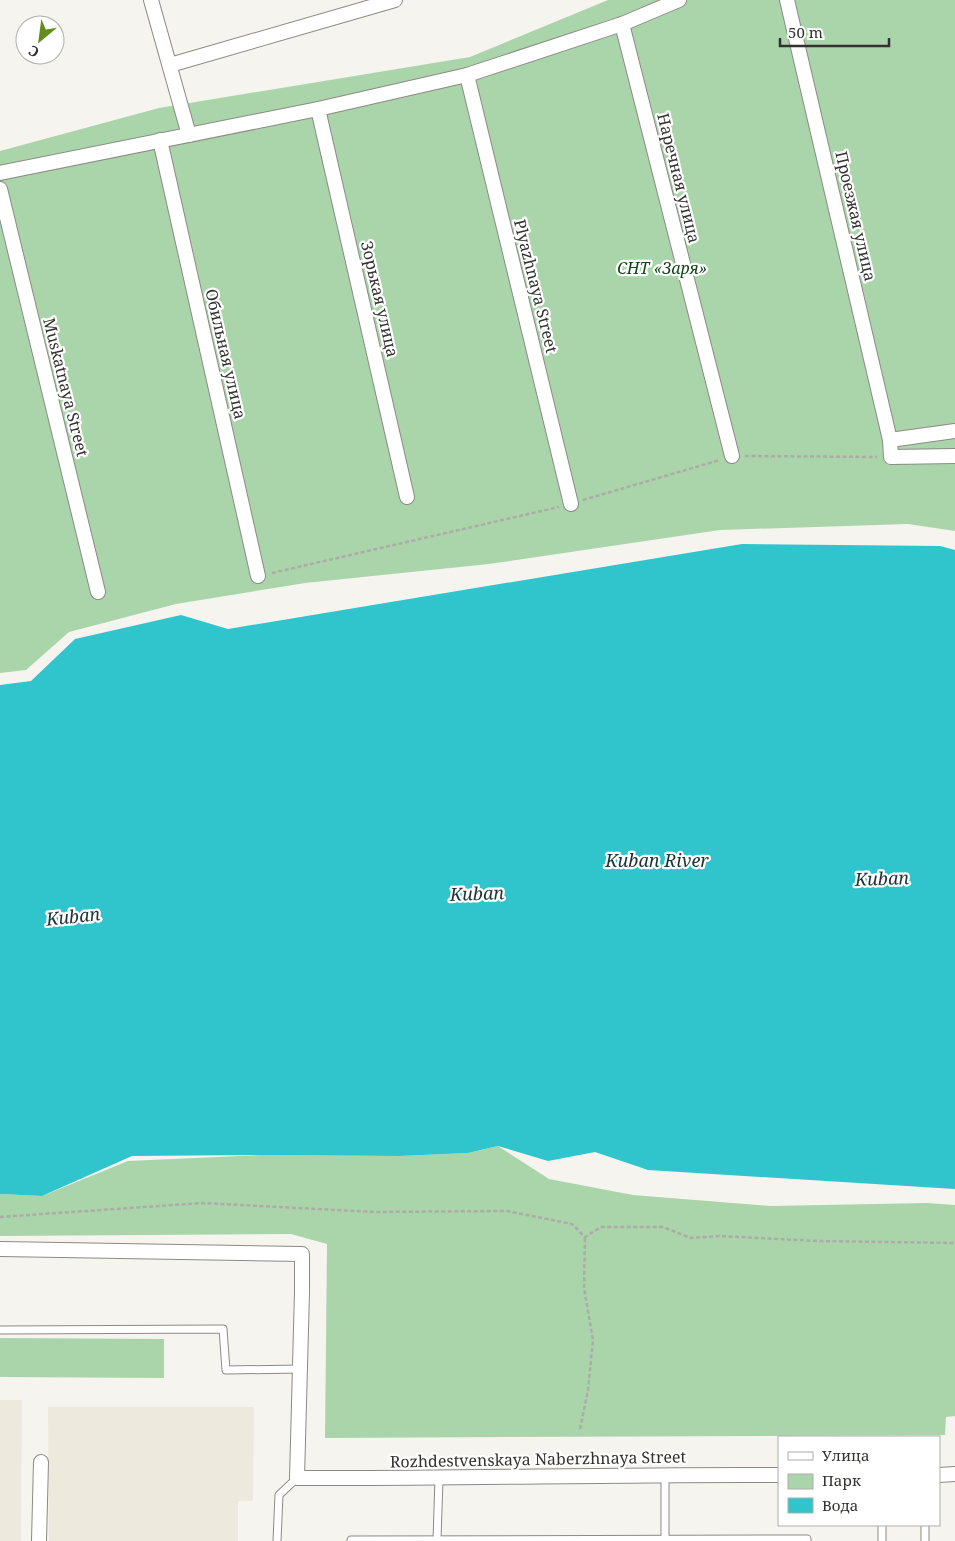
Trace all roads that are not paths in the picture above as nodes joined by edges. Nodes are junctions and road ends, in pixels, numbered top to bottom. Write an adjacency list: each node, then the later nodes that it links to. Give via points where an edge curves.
1 (151, 0): 6 (street)
2 (395, 0): 6 (street)
3 (679, 0): 5 (street)
4 (787, 0): 14 (street, Проезжая улица)
5 (622, 24): 7 (street); 15 (street, Наречная улица)
6 (170, 65): 9 (street)
7 (467, 75): 8 (street); 18 (street, Plyazhnaya Street)
8 (318, 109): 9 (street); 17 (street, Зорькая улица)
9 (189, 135): 10 (street)
10 (160, 140): 11 (street); 19 (street, Обильная улица)
11 (0, 173)
12 (0, 189): 20 (street, Muskatnaya Street)
13 (955, 431): 14 (street)
14 (890, 440): 16 (street, Проезжая улица, via 890,457)
15 (732, 456)
16 (955, 456)
17 (408, 497)
18 (571, 504)
19 (258, 576)
20 (98, 592)
21 (0, 1249): 23 (street, via 302,1254)
22 (0, 1330): 23 (lane, via 223,1330 226,1370)
23 (301, 1369): 29 (street)
24 (41, 1462): 35 (street)
25 (955, 1474): 28 (street)
26 (665, 1475): 27 (street, Rozhdestvenskaya Naberzhnaya Street); 30 (street, Rozhdestvenskaya Naberzhnaya Street); 34 (lane)
27 (778, 1475)
28 (940, 1475)
29 (297, 1478): 30 (street, Rozhdestvenskaya Naberzhnaya Street); 36 (lane, via 279,1495)
30 (439, 1479): 33 (lane)
31 (882, 1526): 39 (lane)
32 (925, 1526): 40 (lane)
33 (437, 1540): 34 (lane); 37 (lane)
34 (665, 1540): 38 (lane)
35 (39, 1541)
36 (277, 1541)
37 (351, 1541)
38 (807, 1541)
39 (882, 1541)
40 (925, 1541)

